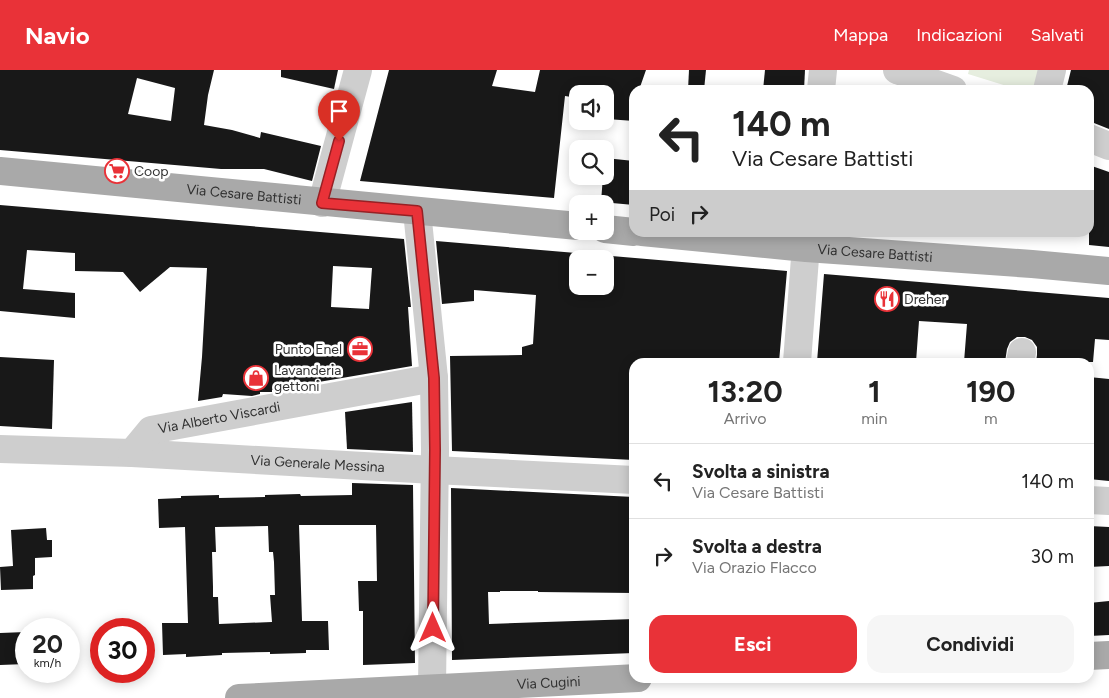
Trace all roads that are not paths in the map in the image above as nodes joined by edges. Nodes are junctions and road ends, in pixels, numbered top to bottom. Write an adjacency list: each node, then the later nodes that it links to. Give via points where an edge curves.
1 (358, 70): 13 (street)
2 (823, 70): 6 (street)
3 (897, 70): 7 (street)
4 (959, 70): 8 (street)
5 (1052, 70): 9 (street)
6 (822, 85)
7 (940, 85)
8 (955, 85)
9 (1048, 85)
10 (1094, 140): 11 (street)
11 (1109, 146)
12 (0, 171): 13 (main road, Via Cesare Battisti)
13 (322, 203): 14 (main road, Via Cesare Battisti)
14 (417, 211): 15 (main road, Via Cesare Battisti); 22 (street)
15 (569, 225)
16 (614, 230): 17 (main road)
17 (629, 231)
18 (744, 237): 19 (main road, Via Cesare Battisti)
19 (806, 240): 20 (main road, Via Cesare Battisti); 21 (street)
20 (1109, 271)
21 (797, 358)
22 (434, 378): 24 (street, Via Alberto Viscardi, via 151,430); 25 (street)
23 (0, 449): 24 (street, Via Generale Messina)
24 (132, 453): 25 (street, Via Generale Messina)
25 (434, 470): 26 (street, Via Generale Messina); 32 (street)
26 (629, 480)
27 (1094, 500): 28 (street)
28 (1109, 501)
29 (1109, 655): 30 (main road)
30 (1094, 656)
31 (629, 679): 32 (main road, Via Cugini)
32 (437, 691): 33 (main road, Via Cugini)
33 (239, 698)

